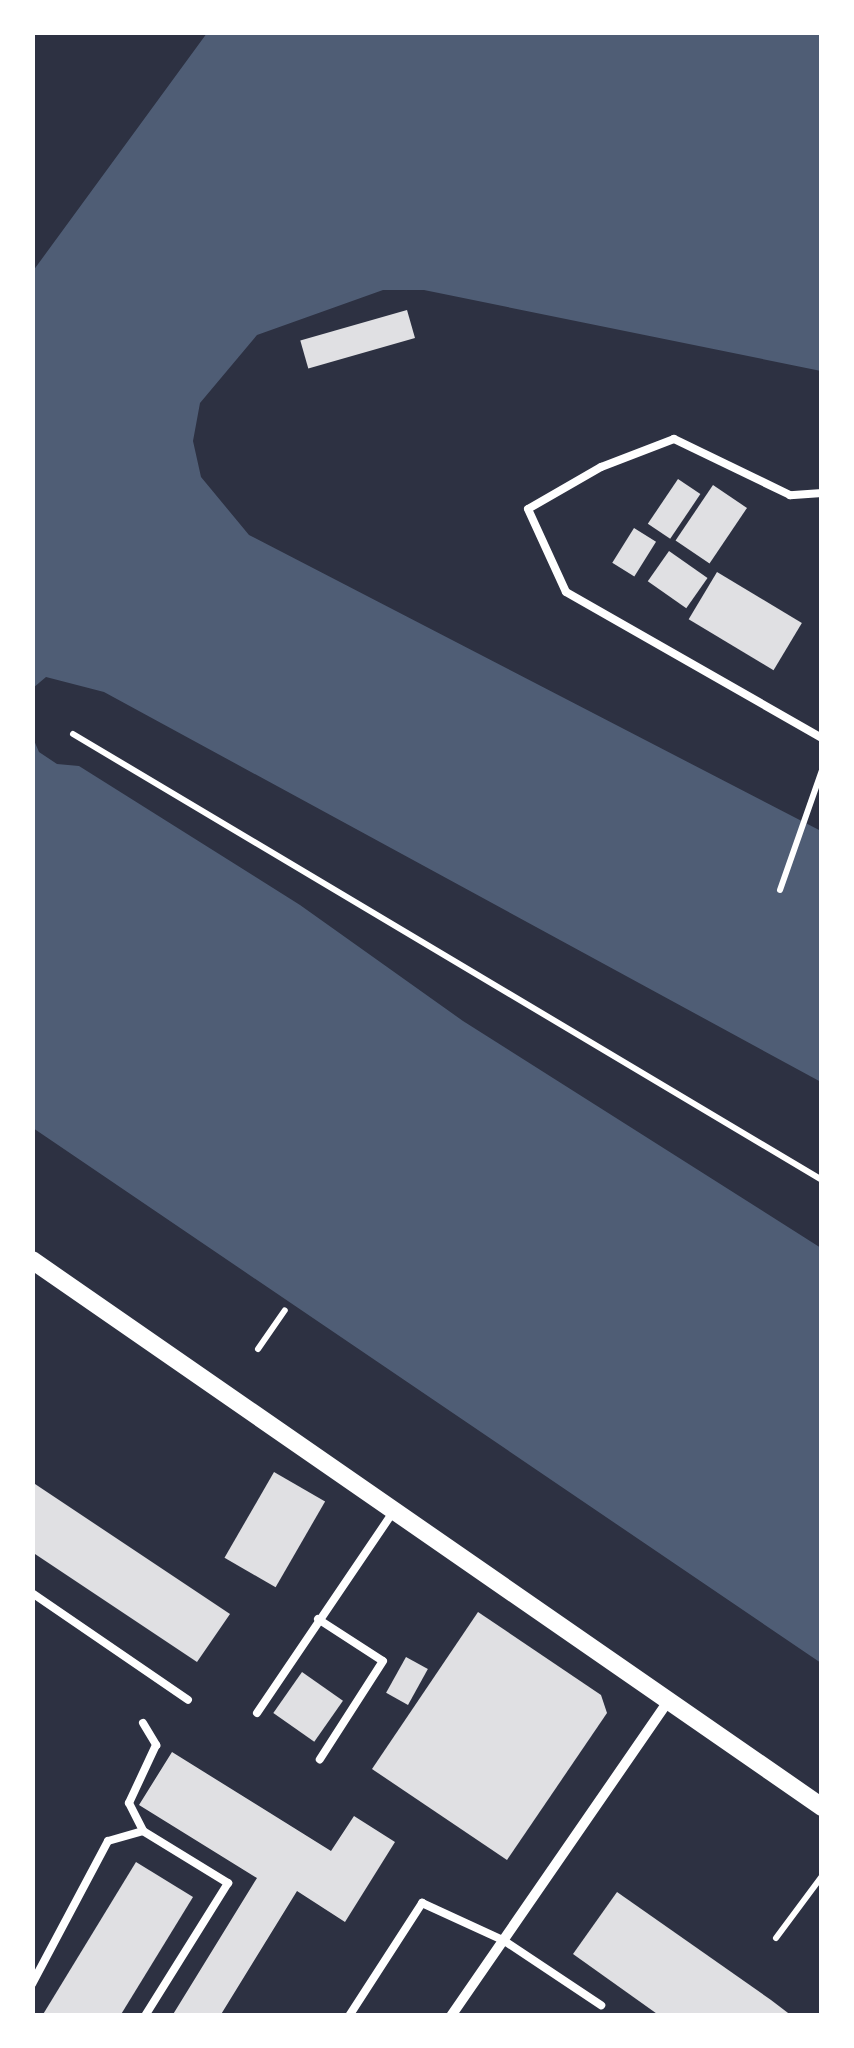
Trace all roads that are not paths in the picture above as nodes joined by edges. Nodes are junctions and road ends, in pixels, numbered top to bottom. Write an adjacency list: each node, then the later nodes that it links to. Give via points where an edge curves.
1 (822, 493): 2 (lane, via 790,495 674,439 601,467 528,508 566,592)
2 (822, 738)
3 (32, 1260): 4 (street)
4 (393, 1512): 6 (lane); 8 (street)
5 (32, 1593): 7 (lane)
6 (318, 1619): 9 (lane); 11 (lane, via 383,1660)
7 (188, 1700)
8 (667, 1703): 12 (street); 14 (street)
9 (256, 1712)
10 (143, 1723): 13 (lane, via 156,1745 129,1803)
11 (320, 1759)
12 (822, 1807)
13 (143, 1830): 15 (lane, via 108,1840); 17 (lane, via 228,1883)
14 (504, 1940): 16 (lane); 18 (lane, via 422,1903); 19 (street)
15 (32, 1984)
16 (601, 2005)
17 (145, 2016)
18 (348, 2016)
19 (451, 2016)

